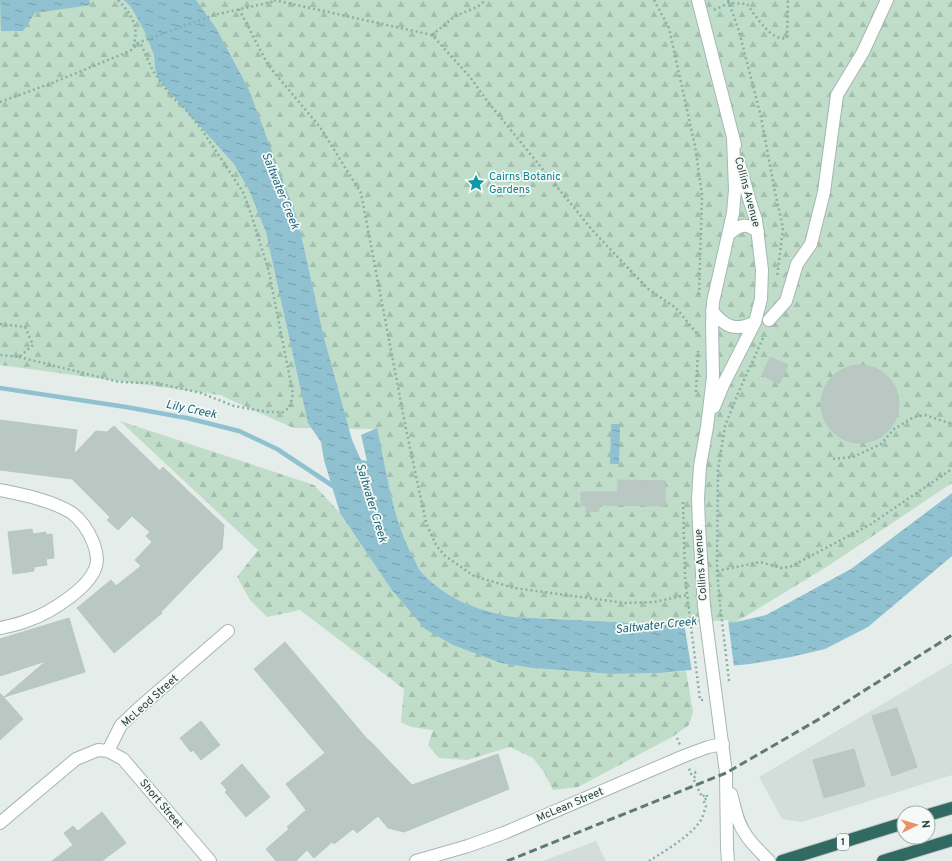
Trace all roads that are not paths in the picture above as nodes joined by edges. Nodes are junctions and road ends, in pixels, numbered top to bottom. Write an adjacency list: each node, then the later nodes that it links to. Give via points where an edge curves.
1 (691, 0): 4 (street, Collins Avenue)
2 (698, 0): 4 (street, Collins Avenue)
3 (887, 0): 9 (street, via 863,52 837,95 824,192 811,244 797,264 786,301)
4 (703, 19): 5 (street, Collins Avenue)
5 (733, 138): 6 (street, Collins Avenue); 7 (street, Collins Avenue, via 735,190)
6 (758, 232): 7 (street, via 746,226 736,228); 10 (street, Collins Avenue, via 762,284)
7 (728, 235): 8 (street, Collins Avenue)
8 (712, 311): 10 (street, via 732,327 746,327); 11 (street, Collins Avenue, via 713,377)
9 (769, 320)
10 (755, 322): 11 (street, Collins Avenue, via 724,383)
11 (707, 427): 15 (street, Collins Avenue, via 700,466 698,498 704,606)
12 (0, 490): 13 (street, via 40,499 73,514 90,532 96,552 96,568 88,581 48,611 31,620)
13 (0, 628)
14 (228, 631): 16 (street, McLeod Street, via 121,725)
15 (722, 744): 17 (street, Collins Avenue); 24 (street, McLean Street, via 684,756 504,833)
16 (108, 751): 20 (street, via 98,750 76,759); 23 (street, Short Street, via 123,758)
17 (726, 773): 25 (street, Collins Avenue); 26 (street, Collins Avenue, via 741,827)
18 (952, 808): 19 (highway)
19 (936, 813)
20 (0, 823)
21 (896, 825): 27 (highway, 1)
22 (952, 840): 28 (highway)
23 (210, 861)
24 (416, 861)
25 (728, 861)
26 (769, 861)
27 (782, 861)
28 (883, 861)

